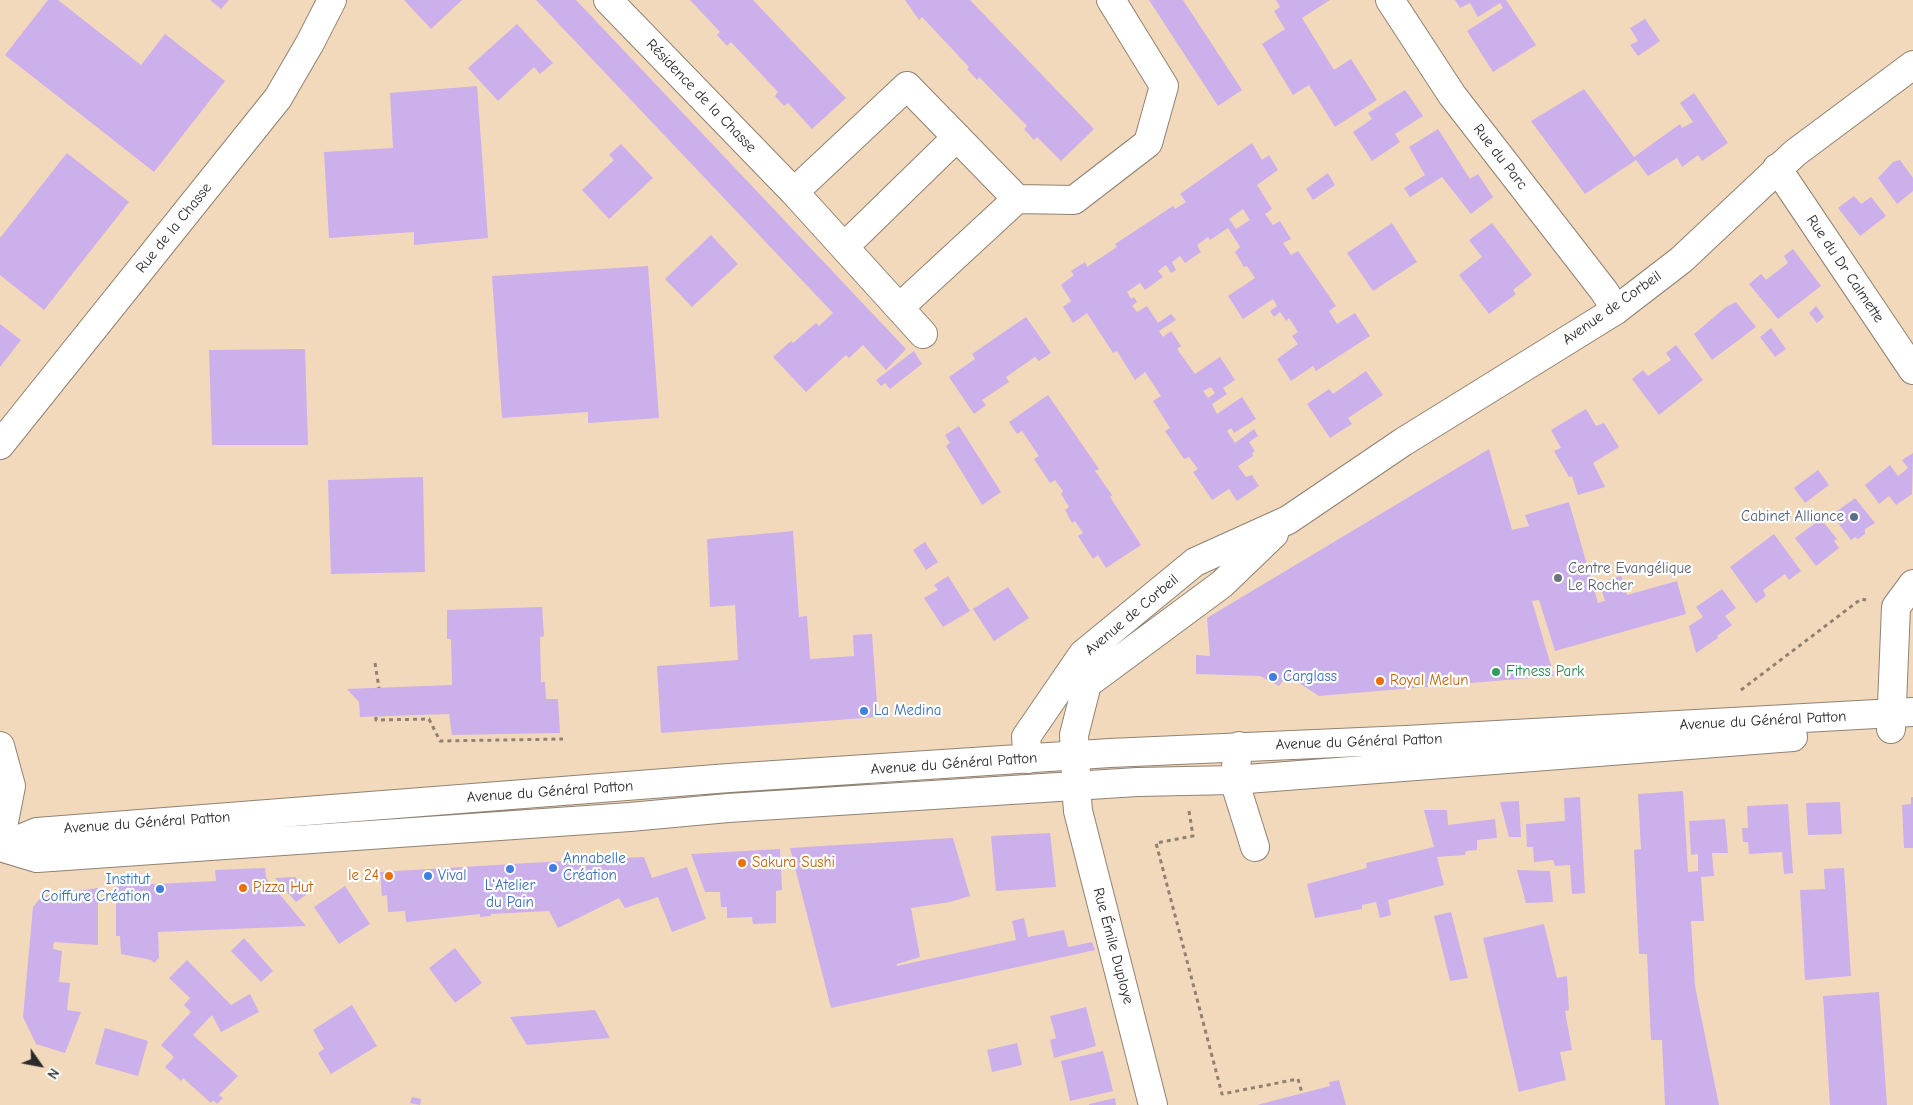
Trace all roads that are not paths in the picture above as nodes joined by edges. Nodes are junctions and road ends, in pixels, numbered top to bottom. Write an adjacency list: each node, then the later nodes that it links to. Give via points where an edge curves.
1 (332, 0): 15 (main road, Rue de la Chasse, via 278,98)
2 (608, 0): 8 (main road, Résidence de la Chasse)
3 (1111, 0): 9 (main road, via 1164,86 1148,143 1074,200)
4 (1390, 0): 12 (main road, Rue du Parc, via 1452,95)
5 (1913, 65): 7 (main road, Avenue de Corbeil)
6 (957, 137): 8 (main road, via 907,86); 9 (main road); 10 (main road)
7 (1778, 168): 12 (main road, Avenue de Corbeil, via 1681,260); 14 (main road, Rue du Dr Calmette)
8 (794, 192): 10 (main road, Résidence de la Chasse)
9 (1018, 199): 11 (main road)
10 (844, 247): 11 (main road, Résidence de la Chasse)
11 (900, 307): 13 (main road, Résidence de la Chasse)
12 (1616, 310): 16 (main road, Avenue de Corbeil, via 1403,442)
13 (923, 334)
14 (1913, 370)
15 (0, 445)
16 (1288, 520): 21 (main road, Avenue de Corbeil, via 1222,584 1087,684 1074,735); 22 (main road, Avenue de Corbeil, via 1195,562 1083,654 1026,737)
17 (1913, 584): 18 (main road, via 1896,607)
18 (1902, 720): 20 (main road, Avenue du Général Patton); 23 (main road, Avenue du Général Patton)
19 (0, 746): 25 (main road, via 10,786)
20 (1239, 746): 21 (main road, Avenue du Général Patton); 23 (main road)
21 (1076, 756): 22 (main road, Avenue du Général Patton); 24 (main road, Avenue de Corbeil)
22 (1028, 759): 26 (main road, Avenue du Général Patton, via 729,778 37,832)
23 (1234, 780): 24 (main road, Avenue du Général Patton); 27 (main road)
24 (1076, 786): 26 (main road, Avenue du Général Patton, via 37,858); 28 (main road, Rue Émile Duploye, via 1078,811)
25 (0, 842)
26 (0, 847)
27 (1255, 847)
28 (1153, 1105)

